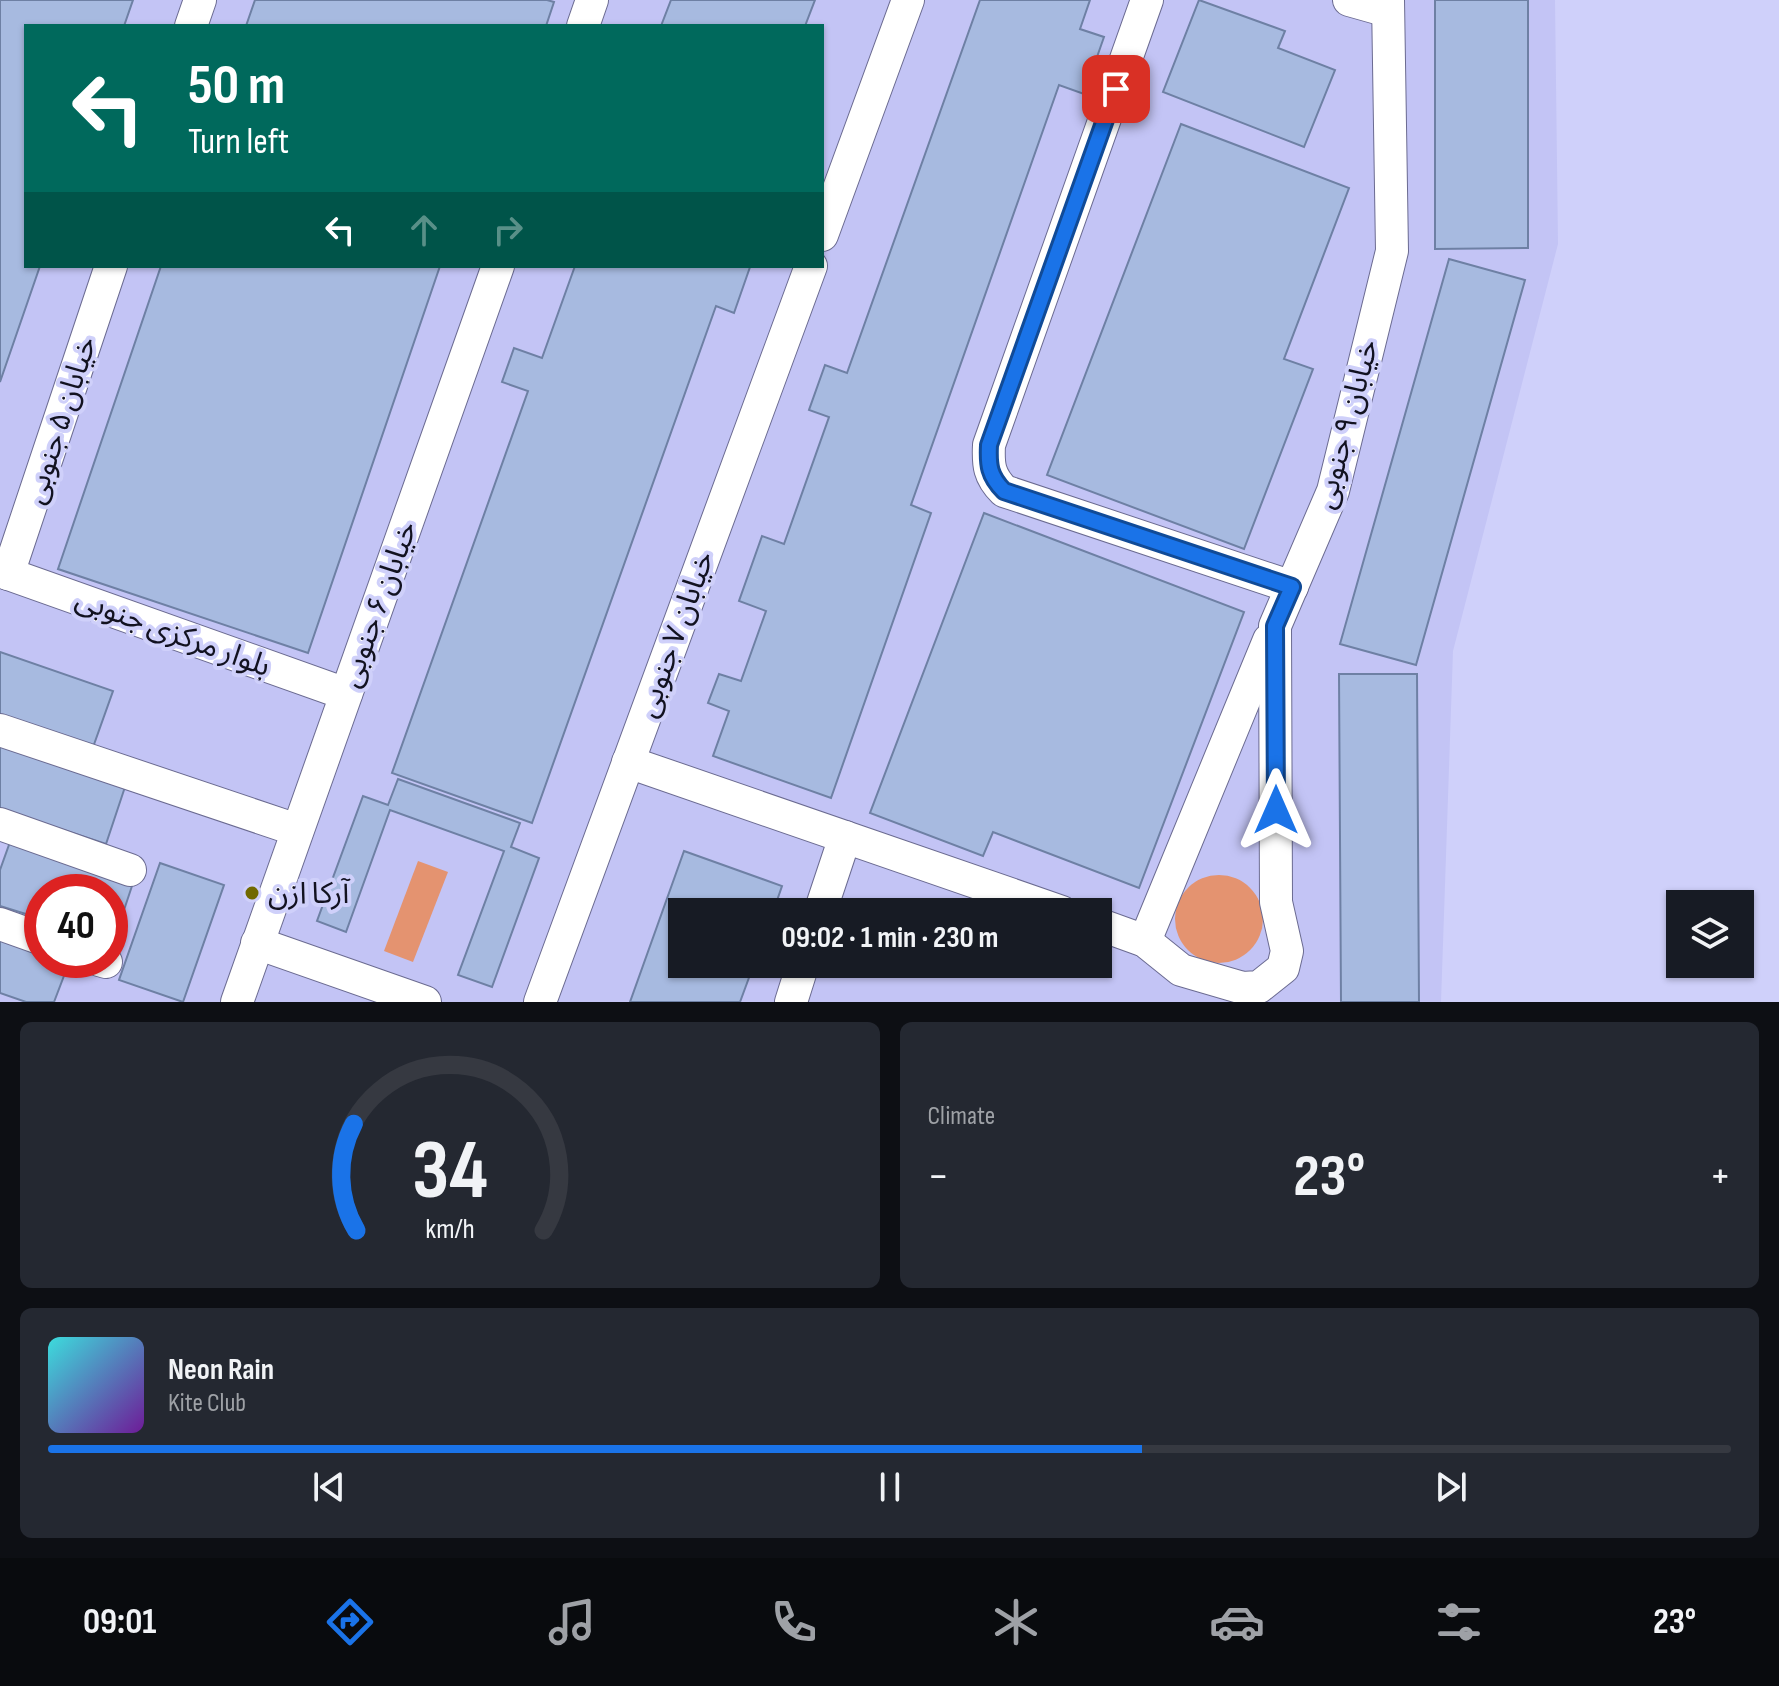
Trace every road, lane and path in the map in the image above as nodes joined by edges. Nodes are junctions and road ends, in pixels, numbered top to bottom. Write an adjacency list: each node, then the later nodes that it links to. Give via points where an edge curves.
1 (200, 0): 7 (street)
2 (592, 0): 8 (street)
3 (908, 0): 9 (street)
4 (1147, 0): 14 (street, via 989,445 988,465 1004,491)
5 (1349, 0): 6 (street)
6 (1388, 6): 14 (street, خیابان ۹ جنوبی, via 1392,251 1333,491)
7 (192, 24)
8 (584, 24)
9 (824, 230)
10 (110, 268): 13 (street, خیابان ۵ جنوبی)
11 (497, 268): 16 (street, خیابان ۶ جنوبی)
12 (810, 268): 18 (street, خیابان ۷ جنوبی)
13 (4, 572): 16 (street, بلوار مرکزی جنوبی)
14 (1292, 587): 15 (street, خیابان ۹ جنوبی)
15 (1275, 626): 28 (street); 28 (street, خیابان ۹ جنوبی, via 1276,902 1287,951 1283,968 1259,987 1243,988 1181,970)
16 (346, 694): 19 (street, خیابان ۶ جنوبی)
17 (0, 730): 19 (street)
18 (628, 762): 21 (street); 33 (street, خیابان ۷ جنوبی)
19 (297, 830): 29 (street, خیابان ۶ جنوبی)
20 (2, 832): 22 (street)
21 (845, 837): 23 (street); 24 (street)
22 (130, 870)
23 (825, 898)
24 (1021, 898)
25 (0, 924): 27 (street)
26 (1112, 929): 28 (street)
27 (24, 933)
28 (1145, 941)
29 (257, 943): 31 (street, خیابان ۶ جنوبی); 32 (street)
30 (799, 978): 34 (street)
31 (237, 1002)
32 (425, 1002)
33 (540, 1002)
34 (791, 1002)

